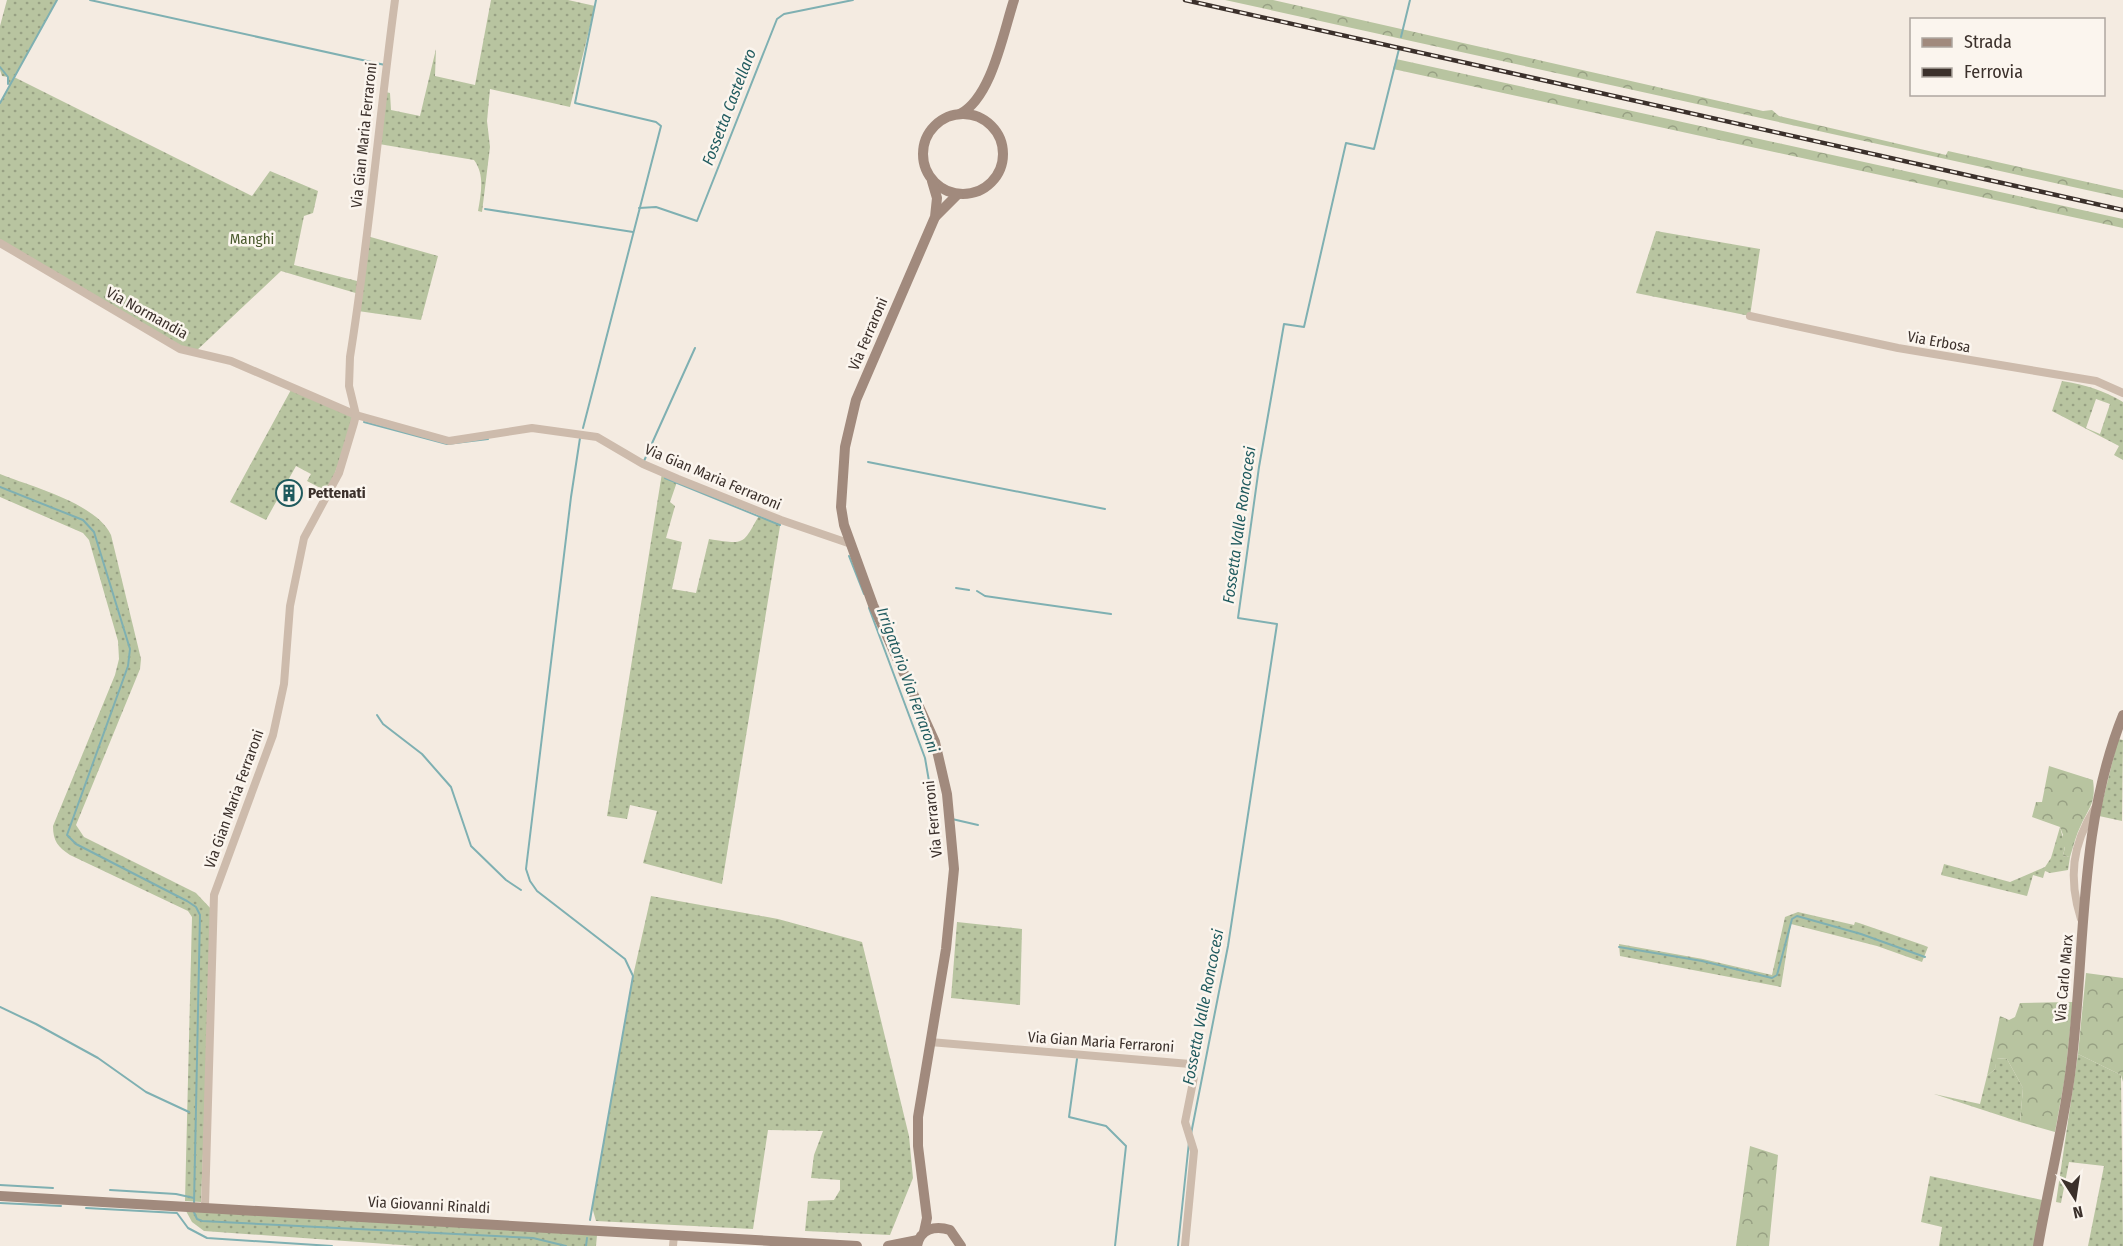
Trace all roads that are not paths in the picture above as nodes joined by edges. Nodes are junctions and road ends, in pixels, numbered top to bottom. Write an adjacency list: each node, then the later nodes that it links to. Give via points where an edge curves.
1 (395, 0): 12 (street, Via Gian Maria Ferraroni, via 350,357 349,386)
2 (1014, 0): 3 (main road)
3 (983, 93): 4 (main road); 5 (main road)
4 (960, 114): 5 (main road); 6 (main road, via 939,122 926,139 923,161)
5 (988, 123): 7 (main road, via 1001,141 1000,170 980,191)
6 (932, 181): 7 (main road); 8 (main road, Via Ferraroni, via 938,198)
7 (958, 194): 8 (main road, Via Ferraroni)
8 (935, 217): 13 (main road, Via Ferraroni, via 871,362 850,425 841,507)
9 (0, 243): 12 (street, Via Normandia, via 180,349 231,361)
10 (1750, 316): 11 (street, Via Erbosa, via 1898,348 2096,381)
11 (2123, 393)
12 (356, 415): 13 (street, Via Gian Maria Ferraroni, via 452,441 524,428 601,438 643,465); 20 (street, Via Gian Maria Ferraroni, via 344,463 304,538 290,606 284,684 275,726 214,895)
13 (851, 544): 17 (main road, Via Ferraroni, via 887,639 935,742 944,775 954,869 946,949)
14 (2123, 715): 15 (main road, Via Carlo Marx)
15 (2096, 806): 16 (main road, Via Carlo Marx); 16 (street, via 2078,842 2072,866 2075,898)
16 (2084, 926): 28 (main road, Via Carlo Marx, via 2070,1076)
17 (930, 1042): 19 (main road, Via Ferraroni, via 918,1117); 27 (street, Via Gian Maria Ferraroni, via 1188,1062 1194,1077 1185,1117 1194,1146)
18 (0, 1196): 20 (main road, Via Giovanni Rinaldi)
19 (926, 1200): 21 (main road, Via Ferraroni); 22 (main road, Via Ferraroni)
20 (202, 1206): 23 (main road, Via Giovanni Rinaldi)
21 (946, 1229): 22 (main road, via 935,1227); 24 (main road, Via Ferraroni)
22 (920, 1239): 26 (main road)
23 (674, 1240): 25 (main road, Via Giovanni Rinaldi)
24 (963, 1245)
25 (857, 1246)
26 (888, 1246)
27 (1185, 1246)
28 (2038, 1246)

